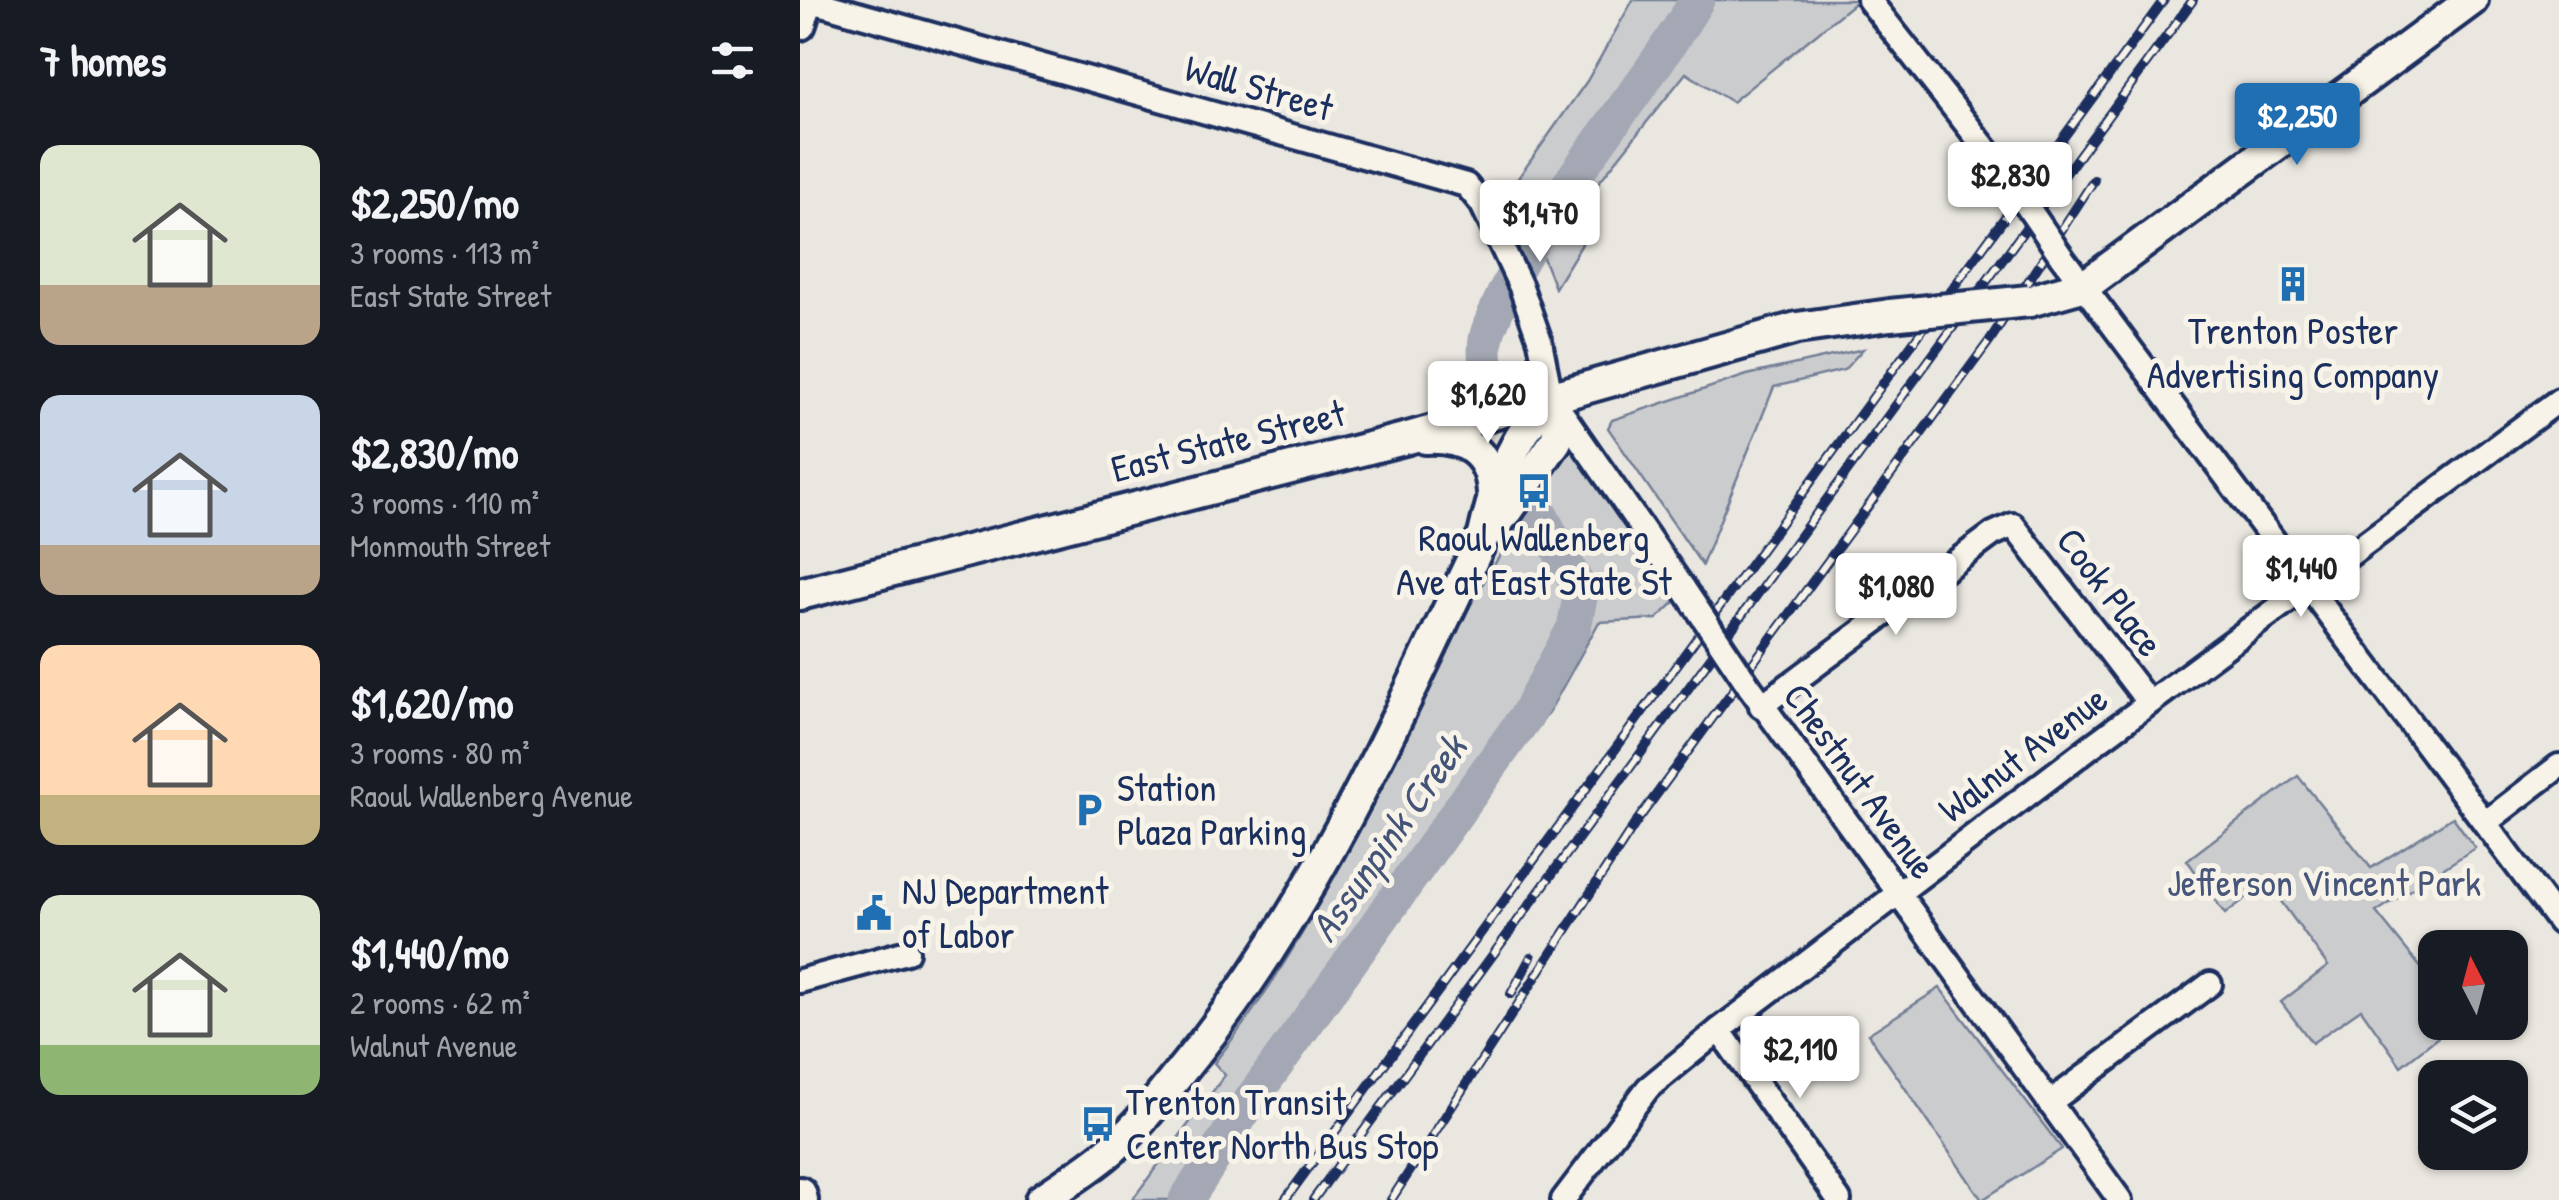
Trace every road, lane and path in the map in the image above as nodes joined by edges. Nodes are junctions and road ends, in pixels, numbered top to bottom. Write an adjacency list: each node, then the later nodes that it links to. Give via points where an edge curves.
1 (807, 0): 4 (street); 6 (street, Wall Street, via 1460,182 1482,204 1530,311)
2 (1869, 0): 5 (street, bridge)
3 (2472, 0): 5 (street, East State Street)
4 (800, 24)
5 (2086, 285): 6 (street, East State Street, bridge, via 2030,301 1797,328); 11 (street)
6 (1551, 397): 8 (street, East State Street); 9 (street, via 1520,436); 10 (street, via 1556,441); 13 (street, Chestnut Avenue, bridge)
7 (2559, 400): 11 (street, Walnut Avenue)
8 (1408, 438): 9 (street, via 1449,437 1470,447 1489,466); 12 (street, East State Street)
9 (1494, 492): 10 (street)
10 (1484, 535): 24 (street, via 1339,838 1269,954 1145,1115 1106,1154)
11 (2308, 586): 14 (street, Walnut Avenue); 16 (street)
12 (800, 594)
13 (1755, 696): 14 (street, Cook Place, via 2013,526); 17 (street, Chestnut Avenue)
14 (2149, 703): 17 (street, Walnut Avenue)
15 (2559, 766): 16 (street)
16 (2484, 823): 18 (street)
17 (1899, 892): 22 (street, Walnut Avenue); 23 (street, Chestnut Avenue)
18 (2559, 922)
19 (907, 952): 20 (street)
20 (800, 981)
21 (2210, 984): 23 (street)
22 (1719, 1030): 25 (street, Walnut Avenue, via 1648,1088); 26 (street)
23 (2050, 1104): 27 (street, Chestnut Avenue)
24 (1041, 1200)
25 (1563, 1200)
26 (1839, 1200)
27 (2120, 1200)

